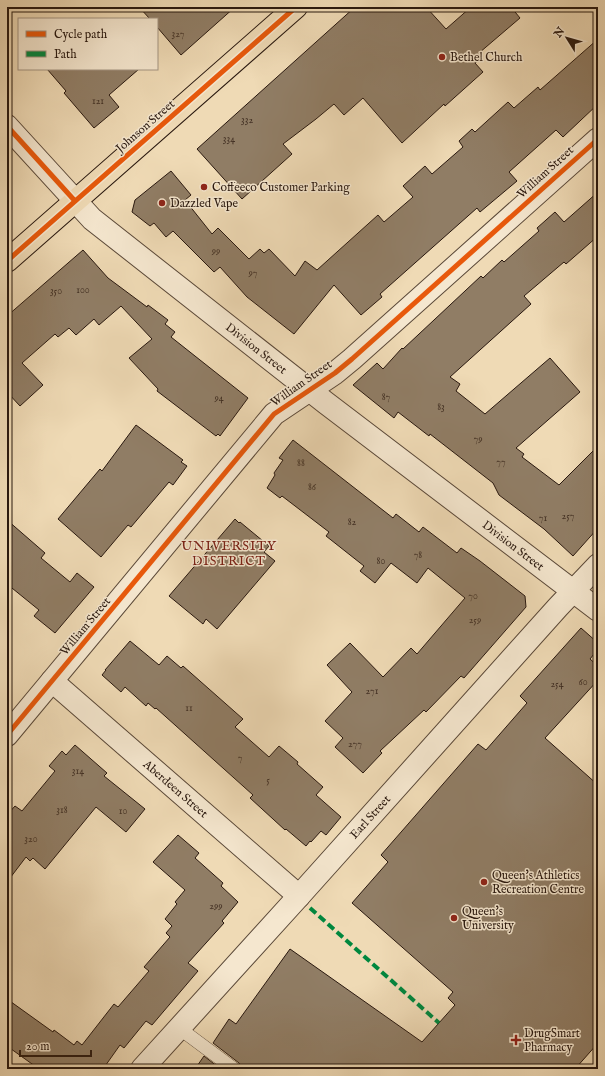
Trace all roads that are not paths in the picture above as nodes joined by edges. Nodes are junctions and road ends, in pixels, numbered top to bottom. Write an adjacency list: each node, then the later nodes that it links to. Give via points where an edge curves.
1 (296, 7): 4 (main road, Johnson Street)
2 (7, 126): 4 (street, Division Street)
3 (598, 139): 6 (street, William Street, via 352,359)
4 (75, 202): 5 (main road, Johnson Street); 6 (street, Division Street, via 92,219)
5 (7, 260)
6 (309, 390): 8 (street, Division Street); 10 (street, William Street, via 274,414)
7 (598, 565): 8 (street, Earl Street)
8 (574, 591): 9 (street, Division Street); 12 (street, Earl Street)
9 (598, 610)
10 (52, 681): 11 (street, William Street); 12 (street, Aberdeen Street)
11 (7, 735)
12 (299, 896): 13 (street, Earl Street)
13 (179, 1028): 14 (street, Earl Street); 15 (lane)
14 (142, 1069)
15 (234, 1069)

